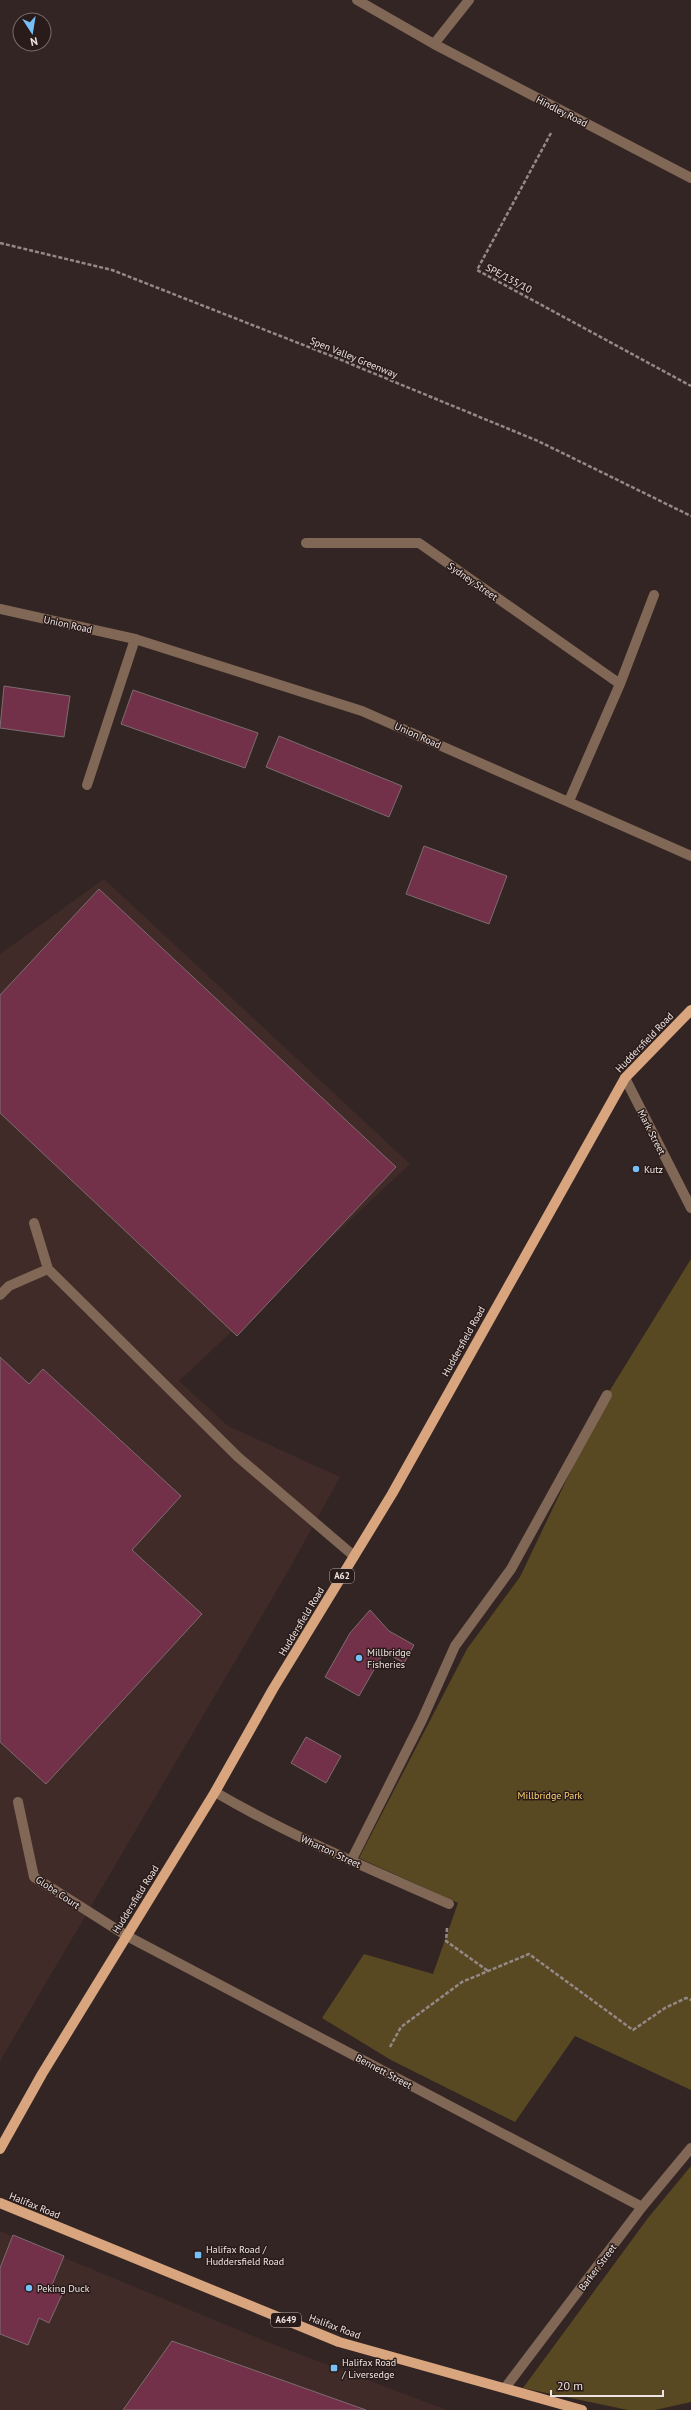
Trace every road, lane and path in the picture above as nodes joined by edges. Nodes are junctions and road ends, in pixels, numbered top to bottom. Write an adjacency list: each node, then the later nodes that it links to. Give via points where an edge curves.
1 (357, 0): 3 (street, Hindley Road)
2 (469, 0): 3 (street)
3 (434, 44): 4 (street, Hindley Road)
4 (563, 111): 5 (street, Hindley Road); 7 (path, SPE/135/10, via 477,270)
5 (691, 178)
6 (0, 243): 8 (path, Spen Valley Greenway, via 112,270 334,357 538,442)
7 (691, 386)
8 (691, 516)
9 (306, 543): 13 (street, Sydney Street, via 419,543)
10 (654, 595): 13 (street)
11 (0, 609): 12 (street, Union Road)
12 (135, 639): 14 (street); 15 (street, Union Road, via 362,711)
13 (620, 684): 15 (street)
14 (87, 785)
15 (569, 801): 16 (street, Union Road)
16 (691, 856)
17 (691, 1010): 18 (main road, Huddersfield Road / A62)
18 (624, 1078): 19 (street, Mark Street); 24 (main road, Huddersfield Road / A62, via 392,1494)
19 (691, 1208)
20 (34, 1224): 21 (street)
21 (48, 1269): 22 (street, via 9,1286); 24 (street, via 238,1457)
22 (0, 1295)
23 (606, 1395): 27 (street, via 511,1569 455,1646 422,1720)
24 (354, 1556): 25 (main road, Huddersfield Road / A62, via 273,1689)
25 (215, 1792): 27 (street, Wharton Street, via 248,1811); 29 (main road, Huddersfield Road / A62)
26 (18, 1802): 29 (street, Globe Court, via 34,1877)
27 (351, 1861): 28 (street, Wharton Street)
28 (449, 1904): 30 (path, via 446,1941)
29 (126, 1936): 32 (street, Bennett Street); 34 (main road, Huddersfield Road / A62, via 42,2074)
30 (488, 1972): 31 (path, via 529,1954 633,2030 665,2008 686,1998); 32 (path, via 462,1982 401,2027)
31 (691, 2000)
32 (377, 2068): 36 (street, Bennett Street)
33 (691, 2148): 36 (street, Barker Street)
34 (0, 2149)
35 (0, 2203): 37 (main road, Halifax Road / A649, via 339,2342)
36 (642, 2207): 37 (street, Barker Street)
37 (505, 2388): 38 (main road, Halifax Road / A649)
38 (582, 2410)

